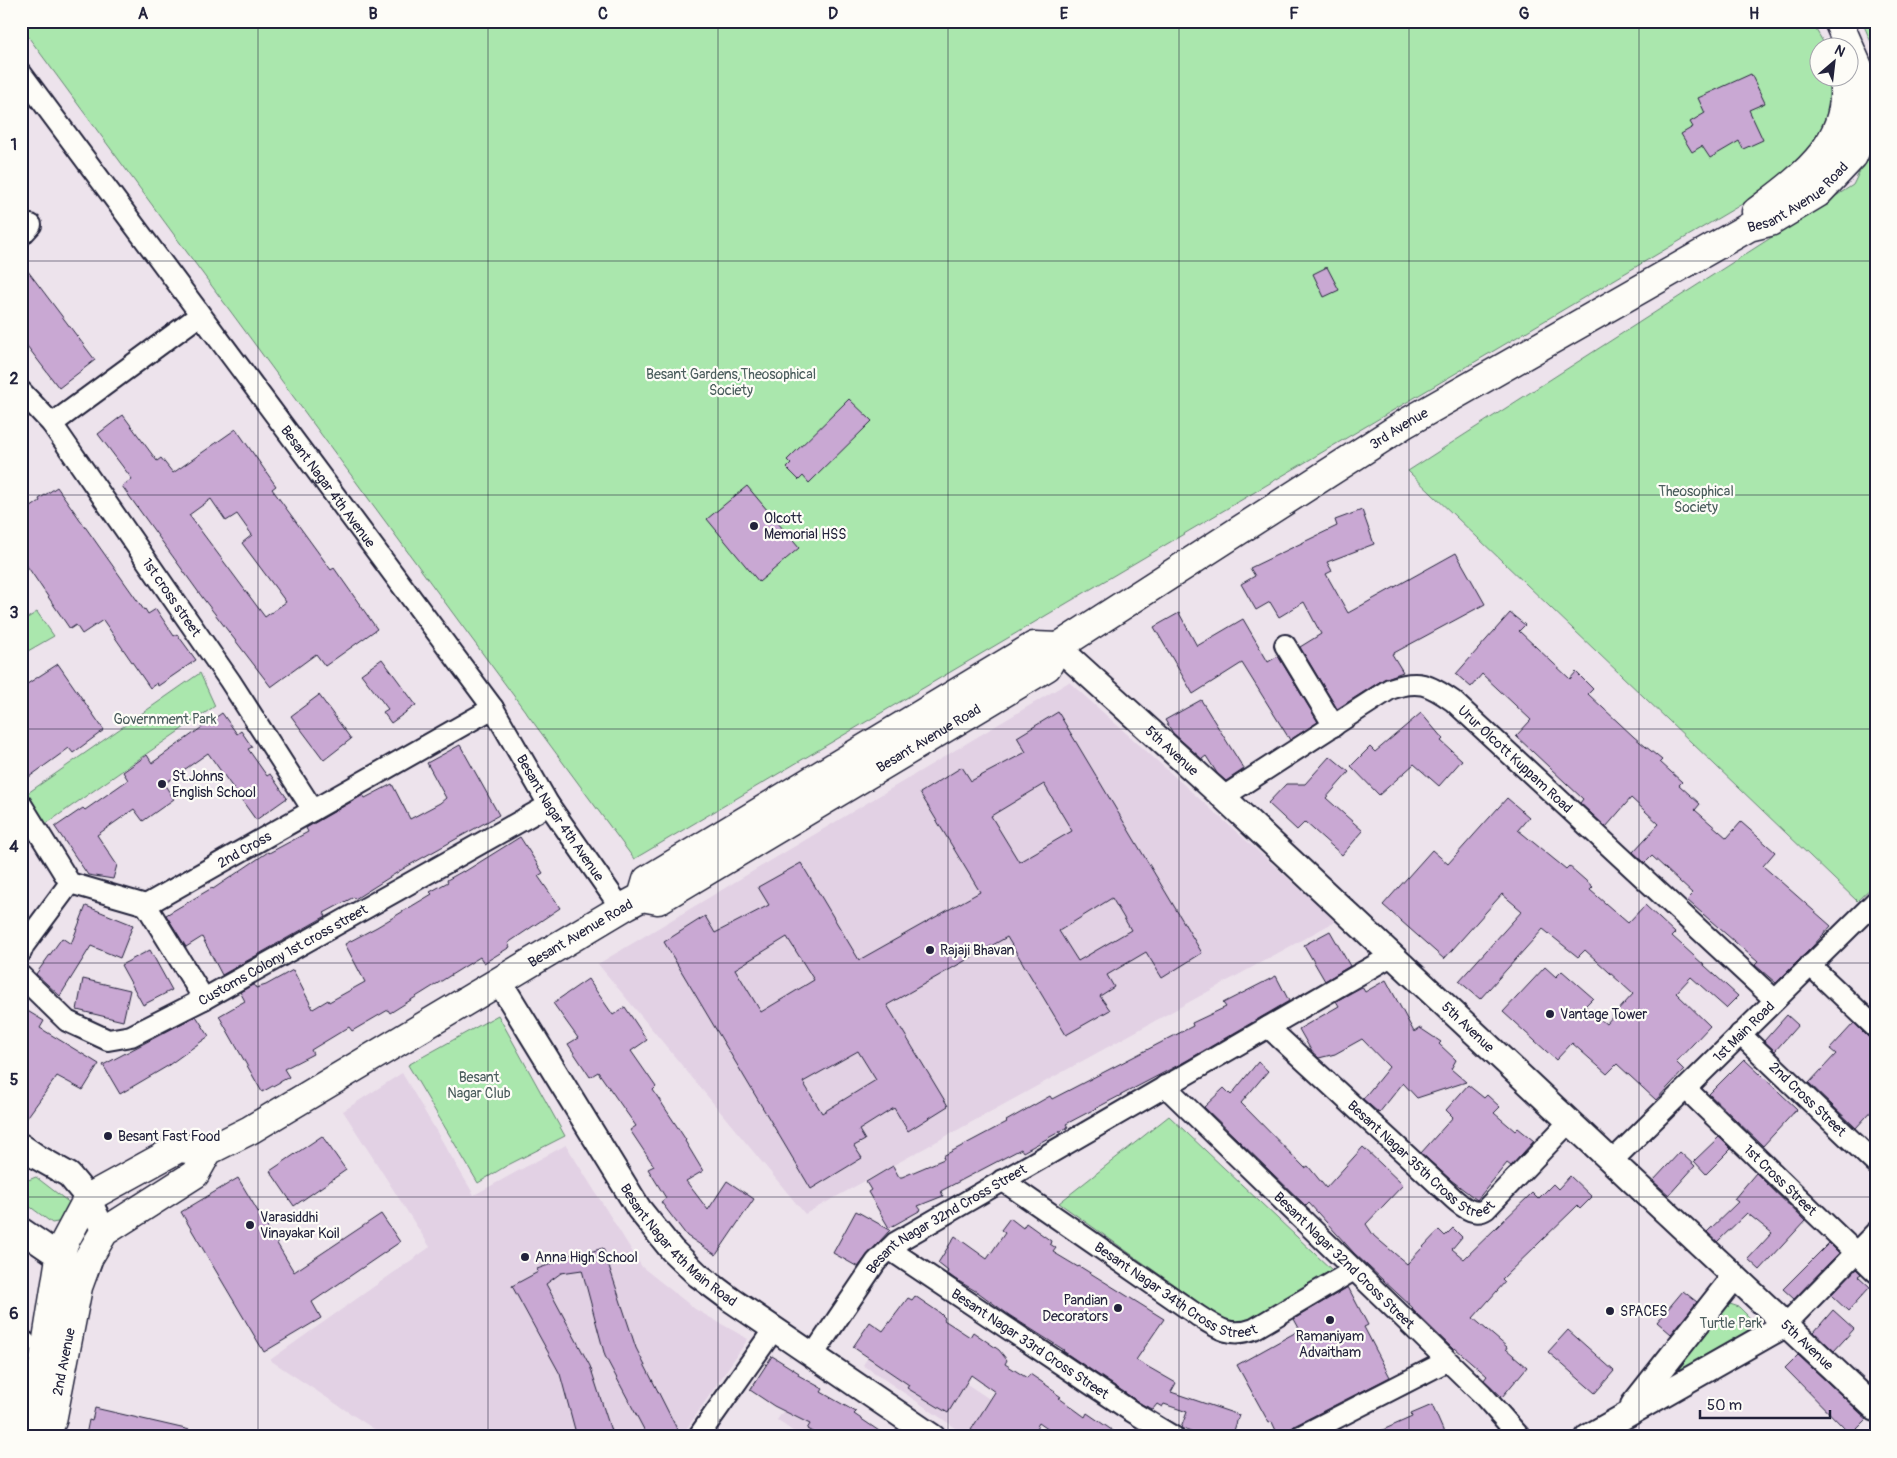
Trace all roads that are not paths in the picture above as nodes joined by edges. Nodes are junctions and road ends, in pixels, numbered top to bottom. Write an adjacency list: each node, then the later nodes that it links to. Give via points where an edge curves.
1 (1819, 21): 3 (main road)
2 (1838, 21): 6 (main road, Besant Avenue Road, via 1862,78 1868,120 1853,156 1818,193 1770,222)
3 (1828, 38)
4 (21, 73): 7 (street, Besant Nagar 4th Avenue)
5 (1845, 88): 6 (main road, Besant Avenue Road, via 1843,114 1822,155 1754,214)
6 (1750, 227): 11 (main road, 3rd Avenue, via 1406,423)
7 (200, 315): 9 (street); 12 (street, Besant Nagar 4th Avenue)
8 (21, 392): 9 (street, 1st cross street)
9 (52, 424): 17 (street, 1st cross street, via 230,681)
10 (1285, 645): 13 (street)
11 (1058, 647): 14 (street, 5th Avenue); 19 (main road, via 1034,646 647,880)
12 (492, 708): 16 (street, Besant Nagar 4th Avenue); 17 (street, 2nd Cross)
13 (1334, 726): 14 (street, Urur Olcott Kuppam Road); 28 (street, Urur Olcott Kuppam Road, via 1390,689 1404,684 1417,683 1441,693)
14 (1223, 797): 23 (street, 5th Avenue)
15 (21, 804): 18 (street)
16 (549, 805): 19 (street, Besant Nagar 4th Avenue); 27 (street, Customs Colony 1st cross street)
17 (313, 810): 20 (street, 2nd Cross)
18 (70, 883): 20 (street); 22 (street)
19 (632, 902): 26 (main road, Besant Avenue Road)
20 (146, 905): 27 (street)
21 (1874, 906): 24 (street, 1st Main Road)
22 (21, 952)
23 (1391, 956): 29 (street, Besant Nagar 32nd Cross Street); 34 (street, 5th Avenue)
24 (1810, 965): 28 (street, 1st Main Road); 30 (street)
25 (21, 976): 27 (street, Customs Colony 1st cross street, via 67,1021 108,1040 131,1036)
26 (499, 980): 36 (main road, Besant Avenue Road, via 250,1130); 52 (street, Besant Nagar 4th Main Road, via 639,1209 672,1250 698,1275)
27 (204, 999)
28 (1775, 1000): 31 (street, 1st Main Road)
29 (1268, 1027): 32 (street, Besant Nagar 32nd Cross Street); 34 (street, Besant Nagar 35th Cross Street, via 1455,1200 1471,1210 1486,1209)
30 (1876, 1028)
31 (1740, 1034): 33 (street, 1st Main Road); 38 (street, 2nd Cross Street)
32 (1165, 1086): 39 (street, Besant Nagar 32nd Cross Street); 47 (street, Besant Nagar 32nd Cross Street)
33 (1686, 1089): 37 (street, 1st Main Road); 45 (street, 1st Cross Street)
34 (1568, 1122): 37 (street, 5th Avenue)
35 (21, 1146): 40 (street, via 68,1175)
36 (208, 1151): 40 (main road, via 179,1148); 42 (main road, via 195,1174)
37 (1612, 1162): 49 (street, 5th Avenue)
38 (1876, 1164)
39 (1002, 1180): 44 (street, Besant Nagar 32nd Cross Street); 47 (street, Besant Nagar 34th Cross Street, via 1216,1328 1232,1334 1254,1329)
40 (88, 1198): 42 (street); 46 (main road, via 64,1243)
41 (21, 1230): 46 (street)
42 (104, 1232): 50 (main road, 2nd Avenue, via 89,1256)
43 (1876, 1232): 45 (street)
44 (889, 1248): 53 (street, Besant Nagar 32nd Cross Street); 60 (street, Besant Nagar 33rd Cross Street)
45 (1856, 1253): 48 (street, 1st Cross Street); 51 (street)
46 (60, 1258): 50 (street); 57 (main road, via 35,1415)
47 (1354, 1270): 54 (street, Besant Nagar 32nd Cross Street)
48 (1876, 1272)
49 (1734, 1276): 51 (street, 5th Avenue); 56 (street)
50 (81, 1279): 57 (main road, 2nd Avenue, via 52,1421)
51 (1785, 1325): 55 (street, 5th Avenue); 56 (street)
52 (774, 1329): 53 (street, Besant Nagar 4th Main Road); 58 (street)
53 (812, 1355): 59 (street, Besant Nagar 4th Main Road)
54 (1447, 1361): 61 (street); 62 (street, Besant Nagar 32nd Cross Street, via 1500,1412)
55 (1876, 1409)
56 (1626, 1414): 63 (street)
57 (41, 1435)
58 (699, 1436)
59 (933, 1437)
60 (1174, 1437)
61 (1299, 1437)
62 (1520, 1437)
63 (1588, 1437)

